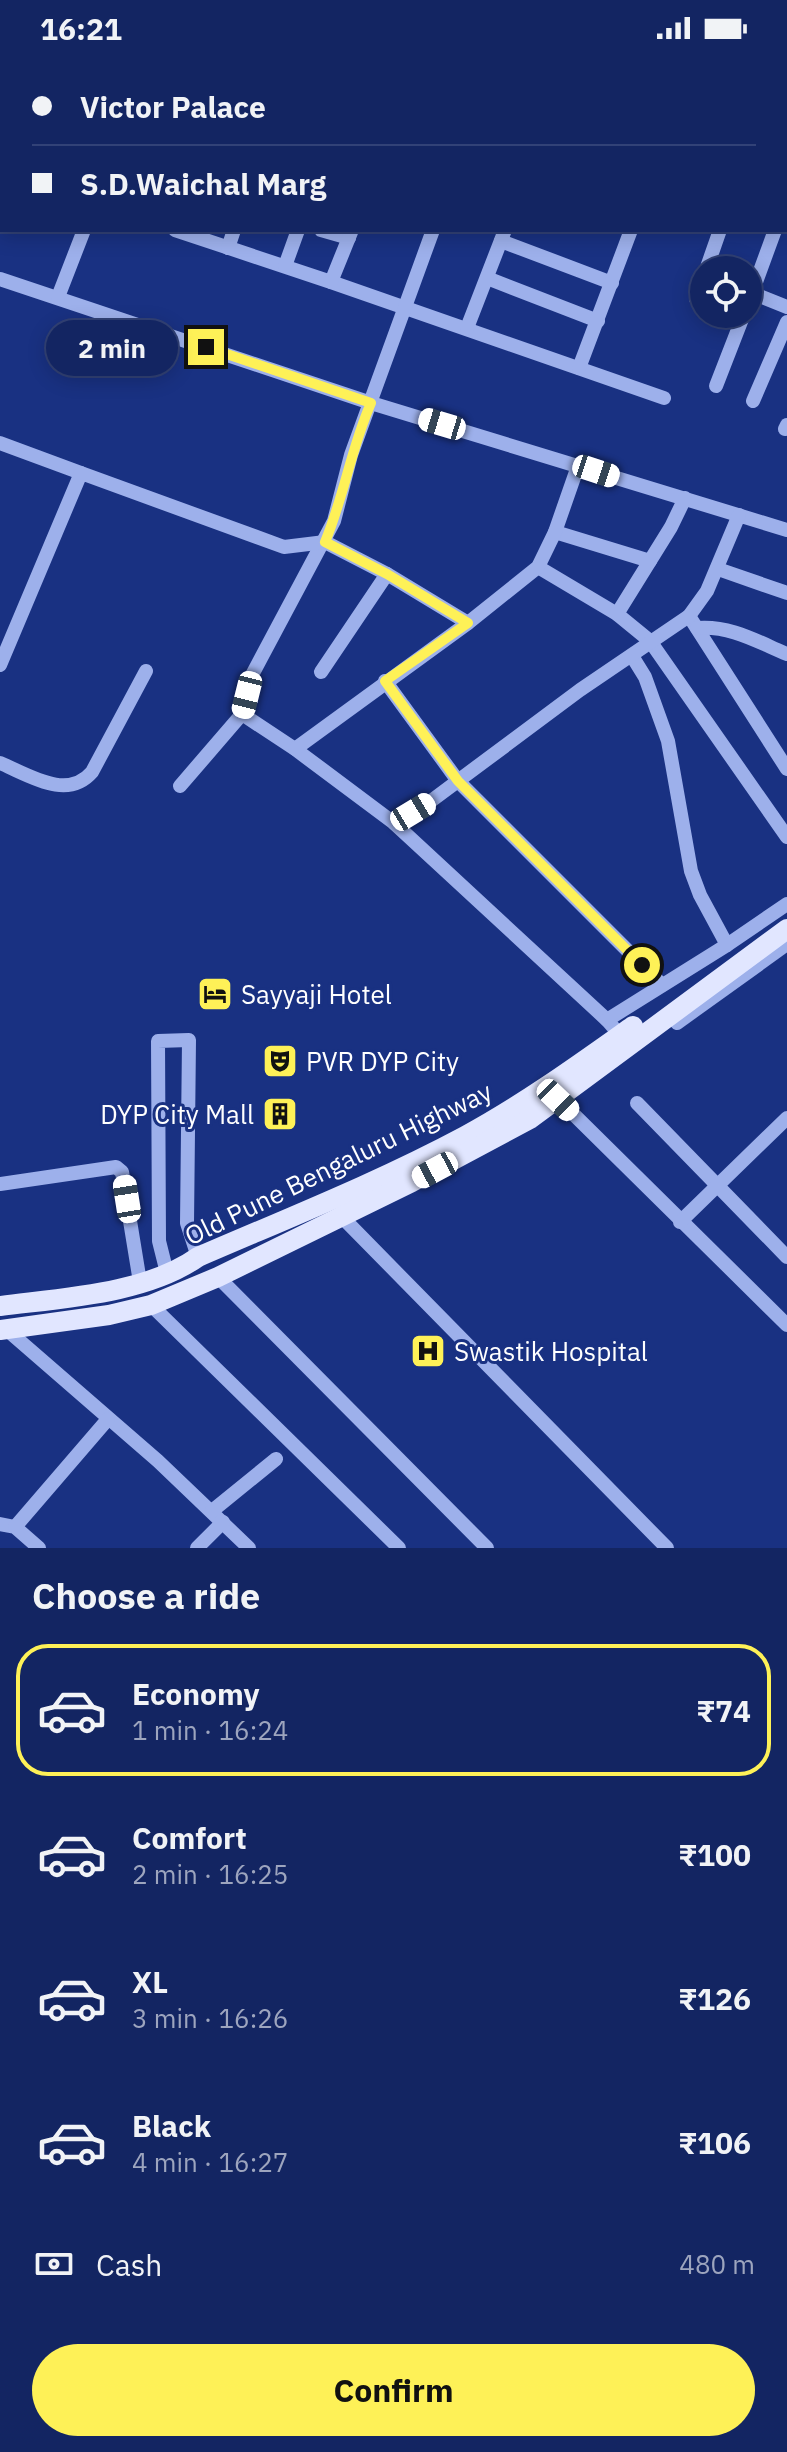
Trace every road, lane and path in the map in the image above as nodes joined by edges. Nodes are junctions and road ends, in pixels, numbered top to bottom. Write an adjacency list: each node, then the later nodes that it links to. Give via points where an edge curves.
1 (83, 232): 19 (street)
2 (181, 232): 11 (street)
3 (233, 232): 11 (street)
4 (297, 232): 14 (street)
5 (432, 232): 22 (street)
6 (630, 232): 18 (street)
7 (719, 232): 12 (street)
8 (774, 232): 13 (street)
9 (351, 234): 17 (street)
10 (503, 236): 15 (street); 18 (street)
11 (228, 248): 14 (street)
12 (711, 256)
13 (762, 265)
14 (285, 266): 17 (street)
15 (487, 278): 23 (street); 25 (street)
16 (0, 279): 19 (street)
17 (331, 282): 22 (street)
18 (612, 283): 23 (street)
19 (58, 297): 31 (street)
20 (762, 301): 21 (street)
21 (787, 307)
22 (407, 308): 25 (street); 31 (street)
23 (598, 321): 27 (street)
24 (787, 322): 30 (street)
25 (467, 328): 27 (street)
26 (739, 328): 28 (street)
27 (579, 368): 29 (street)
28 (716, 386)
29 (664, 398)
30 (753, 401)
31 (371, 403): 33 (street); 39 (street)
32 (0, 443): 34 (street)
33 (578, 466): 35 (street); 38 (street)
34 (81, 473): 39 (street, via 284,547); 51 (street)
35 (685, 498): 36 (street); 40 (street)
36 (739, 515): 37 (street); 42 (street)
37 (787, 530)
38 (555, 532): 40 (street); 41 (street)
39 (325, 542): 43 (street); 55 (street, via 252,675)
40 (650, 561): 45 (street)
41 (538, 567): 45 (street); 47 (street)
42 (718, 569): 44 (street); 46 (street)
43 (387, 574): 47 (street); 53 (street)
44 (787, 593)
45 (617, 614): 48 (street)
46 (693, 622): 48 (street); 49 (street, via 733,631); 58 (street)
47 (468, 623): 54 (street)
48 (650, 641): 50 (street); 62 (street)
49 (787, 654)
50 (632, 656): 59 (street); 67 (street, via 668,741 691,871)
51 (0, 665)
52 (146, 671): 57 (street, via 85,780 63,787)
53 (321, 672)
54 (385, 681): 56 (street); 59 (street)
55 (242, 714): 56 (street); 60 (street)
56 (295, 749): 61 (street)
57 (0, 763)
58 (787, 769)
59 (458, 781): 61 (street); 68 (street)
60 (180, 786)
61 (394, 823): 69 (street)
62 (787, 837)
63 (787, 904): 67 (street)
64 (787, 915): 69 (main road, Old Pune Bengaluru Highway)
65 (787, 929): 69 (main road, Old Pune Bengaluru Highway)
66 (787, 944): 69 (street, via 637,1046)
67 (727, 945): 68 (street)
68 (662, 985): 69 (street)
69 (621, 1033): 70 (main road, Old Pune Bengaluru Highway)
70 (552, 1093): 75 (main road, Old Pune Bengaluru Highway, via 530,1119); 76 (street); 77 (main road, Old Pune Bengaluru Highway, via 404,1166)
71 (637, 1103): 74 (street)
72 (787, 1118): 74 (street)
73 (0, 1184): 81 (street, via 116,1167 122,1172)
74 (717, 1186): 76 (street); 78 (street)
75 (341, 1216): 80 (main road, Old Pune Bengaluru Highway); 97 (street)
76 (680, 1222): 84 (street)
77 (198, 1257): 79 (main road, Old Pune Bengaluru Highway); 79 (street, via 187,1223 189,1040 158,1041 159,1241)
78 (787, 1257)
79 (167, 1273): 81 (main road, Old Pune Bengaluru Highway)
80 (218, 1277): 82 (main road, Old Pune Bengaluru Highway); 96 (street)
81 (140, 1282): 83 (main road, Old Pune Bengaluru Highway, via 105,1293)
82 (151, 1305): 85 (main road, Old Pune Bengaluru Highway); 95 (street)
83 (0, 1306)
84 (787, 1325)
85 (3, 1330): 86 (street)
86 (108, 1419): 88 (street); 91 (street)
87 (276, 1459): 88 (street)
88 (212, 1511): 89 (street)
89 (223, 1522): 93 (street); 94 (street)
90 (0, 1524): 91 (street)
91 (15, 1527): 92 (street)
92 (34, 1546)
93 (197, 1548)
94 (249, 1548)
95 (399, 1548)
96 (487, 1548)
97 (667, 1548)

